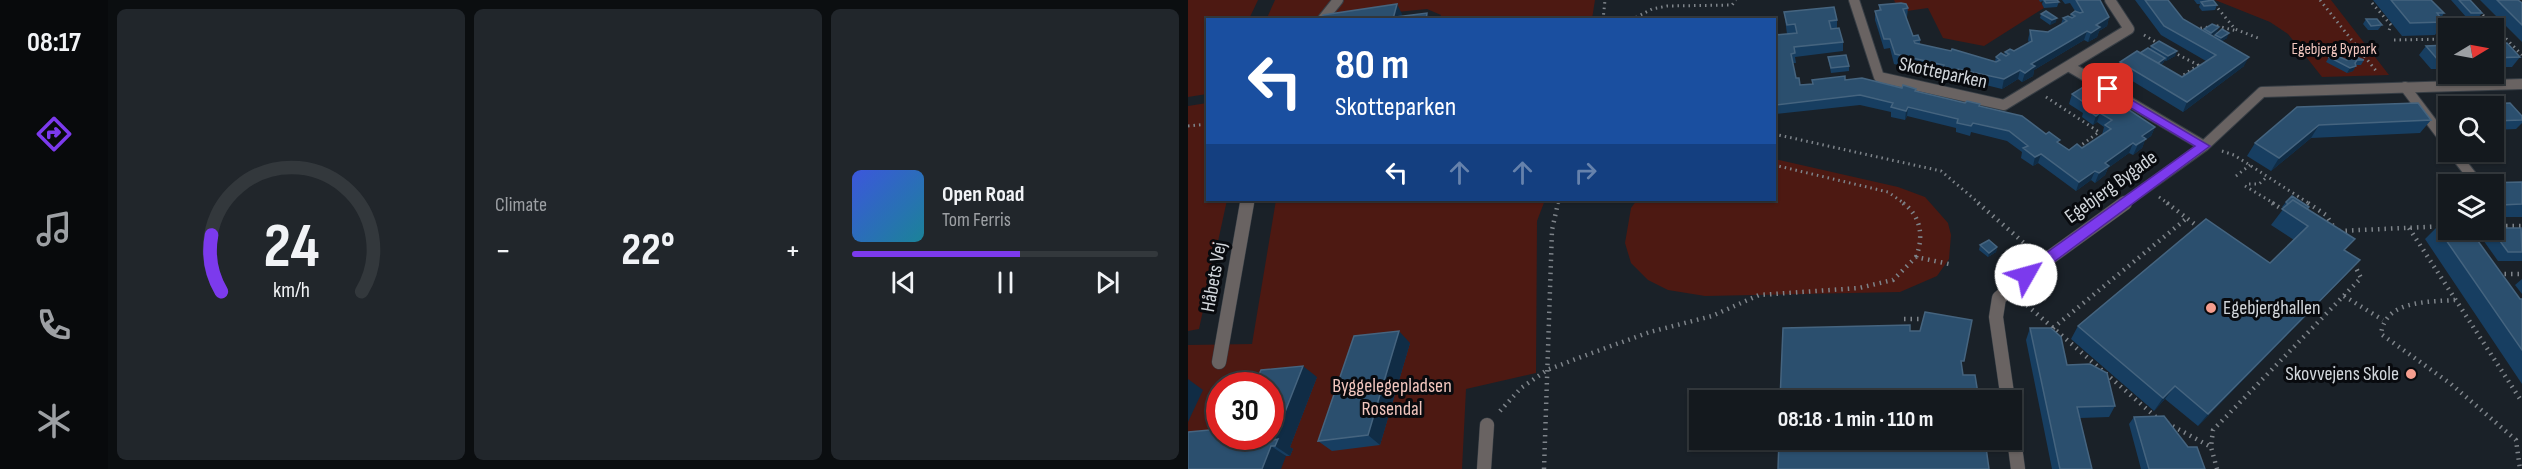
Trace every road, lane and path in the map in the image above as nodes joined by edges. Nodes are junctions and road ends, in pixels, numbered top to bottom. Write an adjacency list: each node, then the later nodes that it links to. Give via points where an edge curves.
1 (1338, 0): 10 (street)
2 (1607, 0): 11 (path)
3 (1736, 0): 12 (path, via 1732,5 1666,6)
4 (1854, 0): 27 (street, Skotteparken, via 1879,77 2004,105)
5 (2110, 0): 13 (street)
6 (2211, 0): 15 (path)
7 (2320, 0): 24 (path)
8 (2372, 3): 16 (path, via 2391,25)
9 (2475, 8): 19 (path)
10 (1324, 18)
11 (1603, 18)
12 (1635, 18)
13 (2129, 30): 22 (street, Skotteparken); 23 (path, via 2198,65)
14 (2185, 30): 15 (path, via 2217,26)
15 (2239, 31): 17 (path)
16 (2388, 33)
17 (2258, 38)
18 (2438, 39): 20 (path)
19 (2506, 39): 21 (path)
20 (2394, 40)
21 (2522, 55)
22 (2070, 67): 27 (street, Skotteparken); 32 (street)
23 (2174, 82)
24 (2387, 87): 25 (street, Egebjerg Bygade); 32 (street, Egebjerg Bygade, via 2262,92)
25 (2405, 87): 26 (street, Egebjerg Bygade); 30 (street)
26 (2520, 87)
27 (2033, 88): 33 (path, via 2099,132)
28 (1206, 124): 29 (path)
29 (1188, 126)
30 (2438, 131)
31 (1776, 134): 57 (path, via 1941,171)
32 (2204, 146): 36 (path, via 2234,155); 40 (street, Egebjerg Bygade)
33 (2072, 152)
34 (2461, 162): 37 (street)
35 (1776, 165): 55 (path, via 1888,192 1911,209 1919,224 1921,244)
36 (2250, 165): 38 (path); 39 (path)
37 (2470, 174)
38 (2236, 176)
39 (2268, 177): 43 (path, via 2259,184 2247,185); 50 (path, via 2326,215)
40 (2147, 187): 44 (path); 57 (street, Egebjerg Bygade)
41 (1248, 201): 68 (street, Håbets Vej)
42 (1559, 201): 69 (path, via 1552,231)
43 (2293, 216)
44 (2187, 218): 52 (path); 67 (path)
45 (2522, 225): 48 (path)
46 (2438, 226): 49 (path)
47 (2504, 226): 48 (path)
48 (2513, 226): 51 (path)
49 (2408, 227): 50 (path); 63 (path)
50 (2336, 231): 53 (path); 54 (path)
51 (2518, 231)
52 (2208, 234)
53 (2330, 238)
54 (2341, 240)
55 (1916, 257): 58 (path); 69 (path, via 1893,280 1859,288 1759,295 1712,316 1650,332)
56 (2351, 260): 62 (path, via 2361,278)
57 (2044, 261): 61 (street, Egebjerg Bygade)
58 (1949, 264)
59 (2494, 274): 60 (path)
60 (2522, 274)
61 (2008, 289): 67 (path); 70 (street, Egebjerg Bygade, via 1999,298 1996,317)
62 (2344, 296): 66 (path); 73 (path, via 2213,430)
63 (2455, 300): 66 (path, via 2401,308); 71 (path)
64 (1904, 319): 65 (path)
65 (1934, 320)
66 (2383, 320): 79 (path, via 2381,334 2447,379 2516,440)
67 (2053, 328): 73 (path, via 2150,414)
68 (1219, 362)
69 (1547, 369): 72 (path, via 1521,388); 76 (path)
70 (2007, 390)
71 (2522, 402)
72 (1487, 425): 75 (street)
73 (2211, 447): 78 (path)
74 (2015, 450): 77 (street)
75 (1484, 469)
76 (1544, 469)
77 (2018, 469)
78 (2217, 469)
79 (2520, 469)

